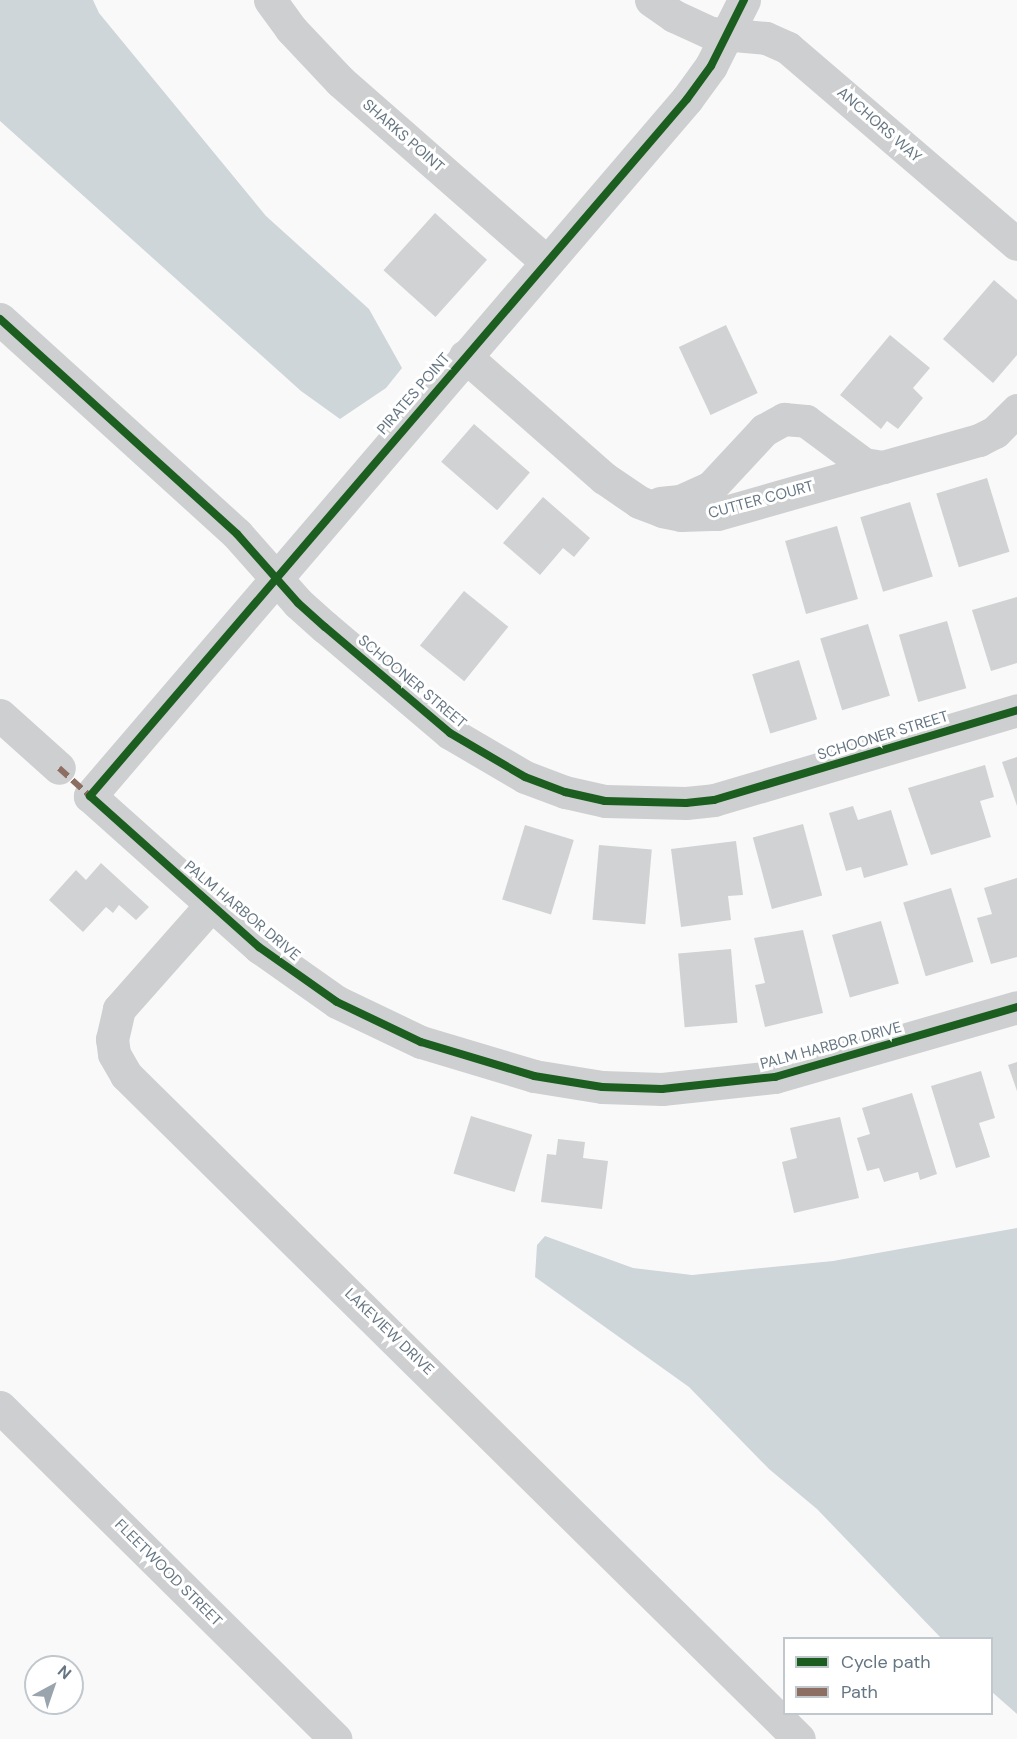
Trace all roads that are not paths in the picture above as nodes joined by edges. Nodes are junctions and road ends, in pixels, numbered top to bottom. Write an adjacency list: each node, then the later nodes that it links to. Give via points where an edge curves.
1 (270, 0): 6 (street, SHARKS POINT, via 291,29 340,81)
2 (651, 0): 4 (street, ANCHORS WAY, via 697,28)
3 (744, 0): 4 (street, PIRATES POINT)
4 (728, 36): 5 (street, ANCHORS WAY, via 766,38 788,48); 6 (street, PIRATES POINT, via 687,99)
5 (1017, 244)
6 (546, 262): 8 (street, PIRATES POINT)
7 (0, 319): 12 (street, SCHOONER STREET, via 237,534)
8 (465, 356): 11 (street, CUTTER COURT, via 604,478); 12 (street, PIRATES POINT)
9 (1017, 410): 10 (street, CUTTER COURT, via 1001,427 980,440)
10 (883, 467): 11 (street, CUTTER COURT, via 718,514 681,515); 11 (street, CUTTER COURT, via 864,464 806,421 784,419 764,430 702,493 680,501)
11 (639, 502)
12 (276, 577): 13 (street, SCHOONER STREET, via 318,621 471,748 525,777 605,801 714,800); 16 (street, PIRATES POINT)
13 (1017, 710)
14 (0, 715): 15 (street)
15 (59, 768)
16 (90, 796): 17 (street, PALM HARBOR DRIVE)
17 (211, 905): 18 (street, PALM HARBOR DRIVE, via 302,978 374,1021 474,1061 602,1087 662,1089 775,1077); 21 (street, LAKEVIEW DRIVE, via 119,1010 112,1039 114,1054 126,1075)
18 (1017, 1007)
19 (0, 1407): 20 (street, FLEETWOOD STREET)
20 (336, 1739)
21 (799, 1739)

